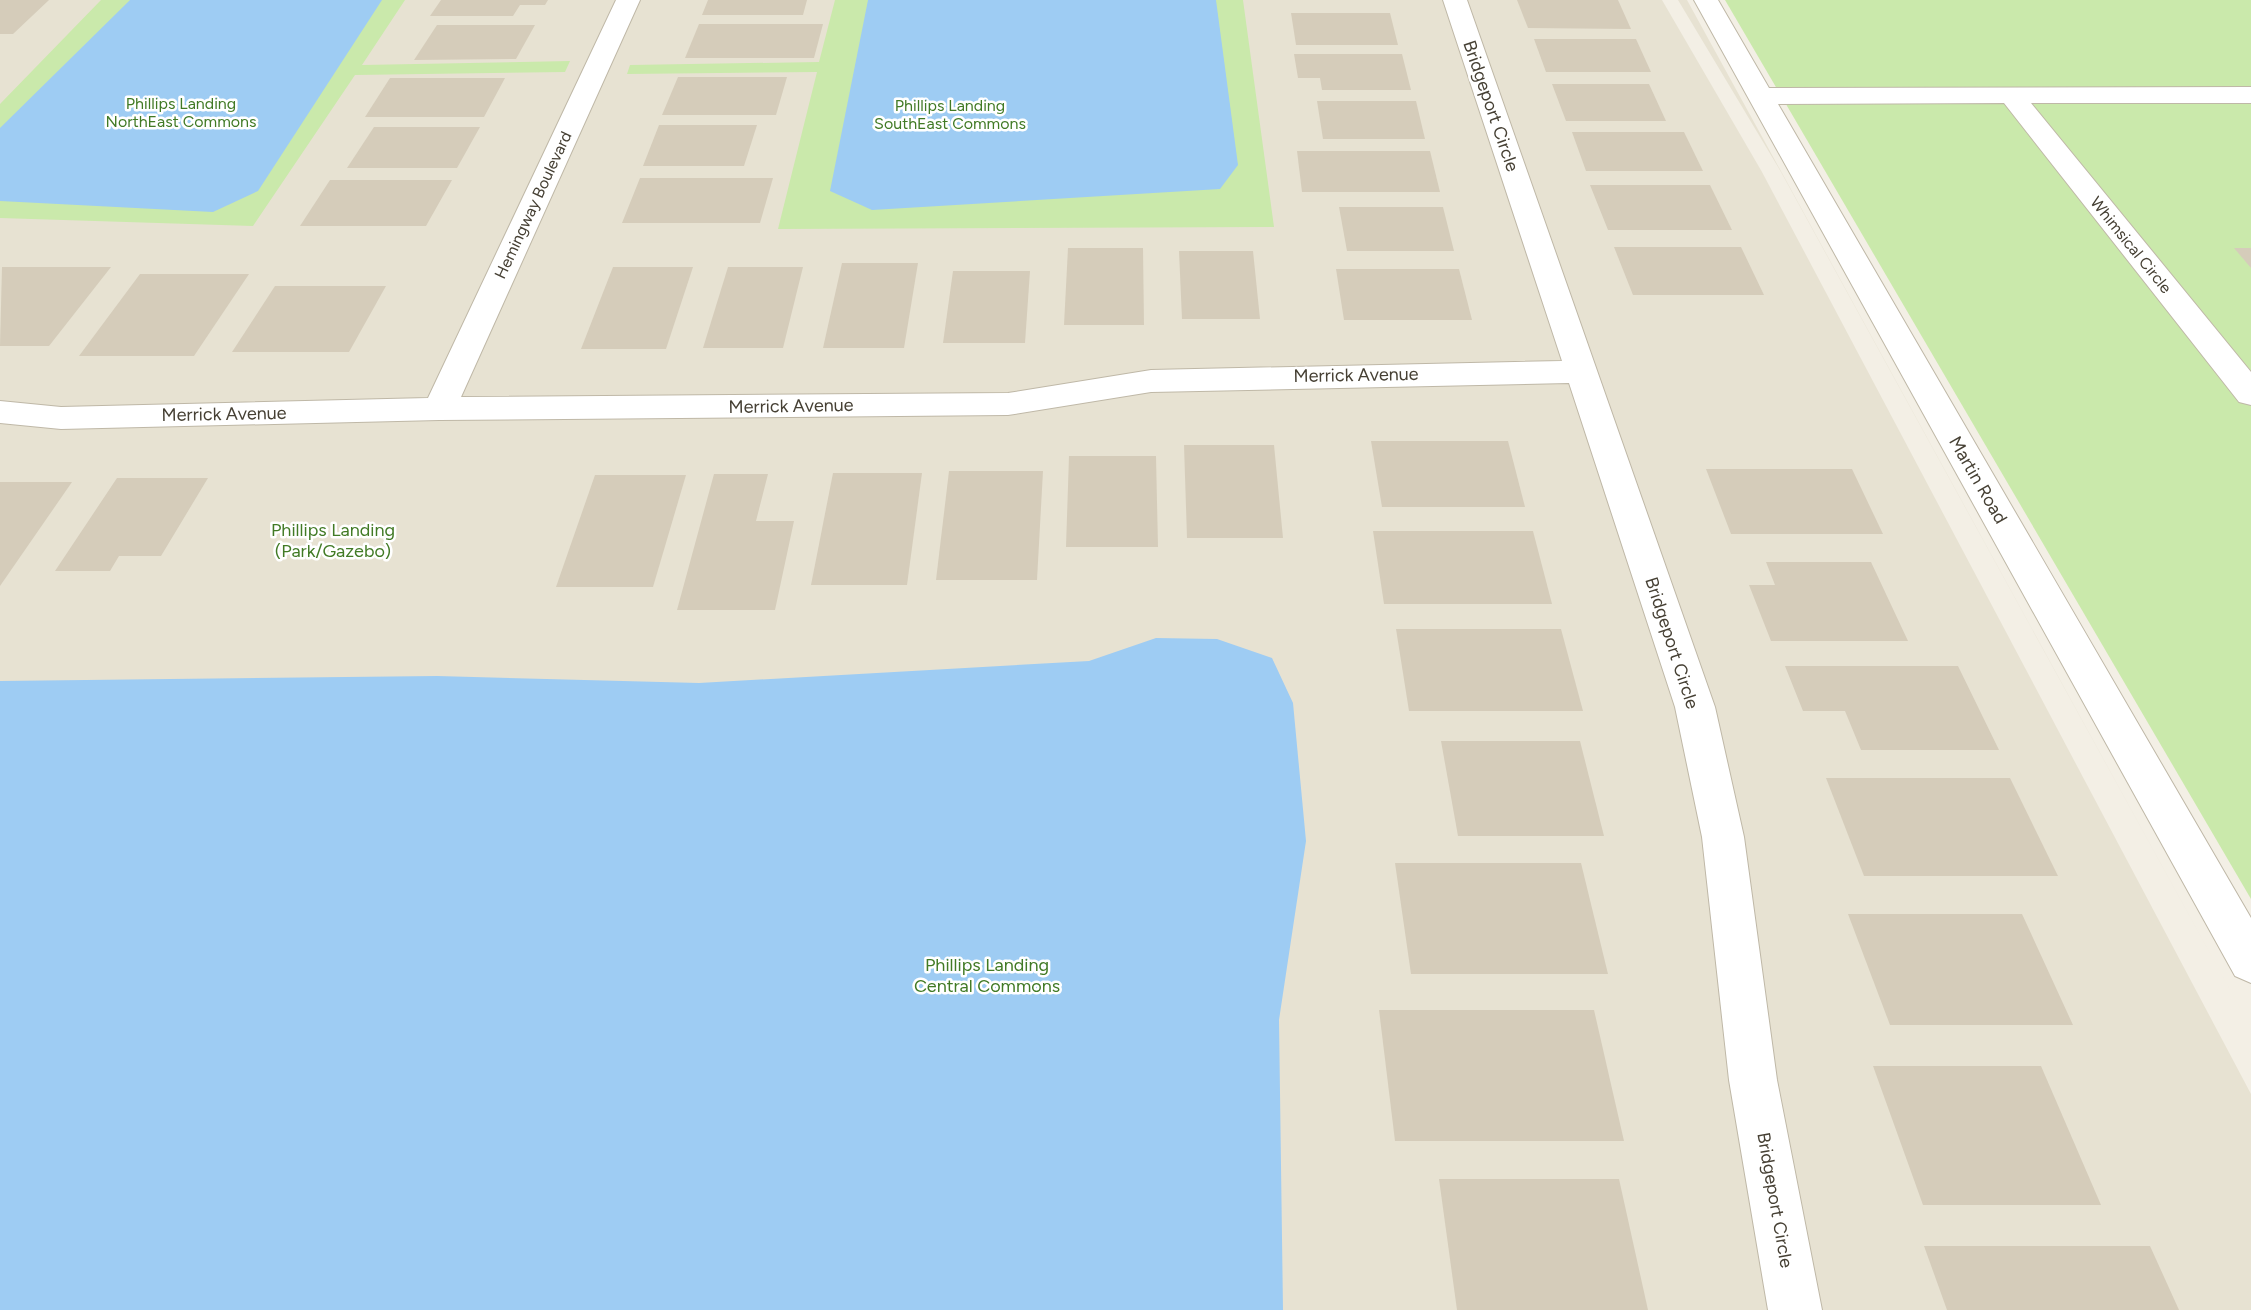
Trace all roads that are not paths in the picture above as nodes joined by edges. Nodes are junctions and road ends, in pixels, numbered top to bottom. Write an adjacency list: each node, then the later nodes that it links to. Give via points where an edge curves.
1 (628, 0): 9 (street, Hemingway Boulevard)
2 (1455, 0): 7 (street, Bridgeport Circle)
3 (1706, 0): 5 (street, Martin Road)
4 (2251, 95): 6 (street)
5 (1761, 96): 6 (street); 11 (street, Martin Road)
6 (2012, 96): 8 (street, Whimsical Circle)
7 (1581, 372): 9 (street, Merrick Avenue, via 1151,381 1008,404); 12 (street, Bridgeport Circle, via 1695,708 1723,837 1753,1080)
8 (2251, 394)
9 (439, 410): 10 (street, Merrick Avenue, via 61,418)
10 (0, 412)
11 (2251, 961)
12 (1795, 1310)

